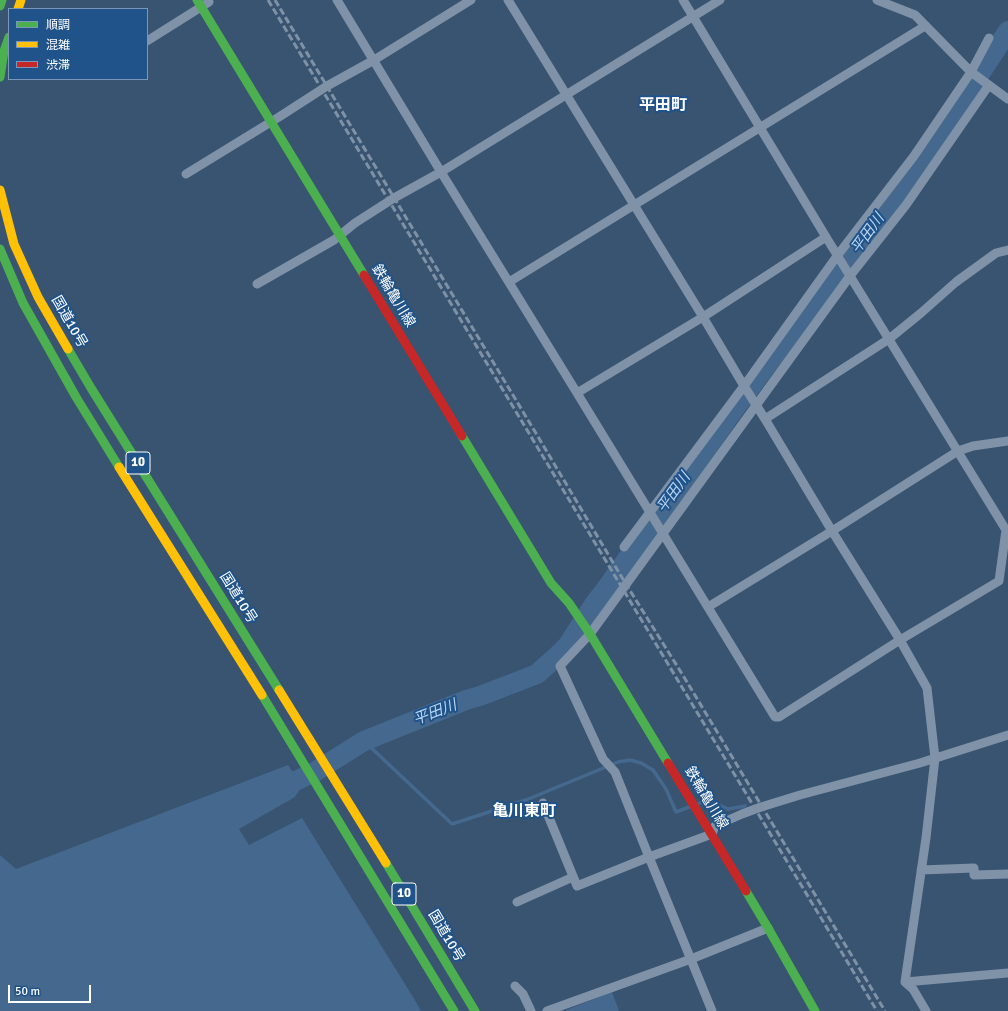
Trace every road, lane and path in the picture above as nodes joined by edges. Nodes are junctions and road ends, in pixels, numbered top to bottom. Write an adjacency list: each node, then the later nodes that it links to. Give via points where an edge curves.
1 (2, 0): 9 (main road)
2 (337, 0): 15 (street)
3 (471, 0): 15 (street)
4 (508, 0): 19 (street)
5 (683, 0): 10 (street)
6 (720, 0): 10 (street)
7 (877, 0): 11 (street, via 916,15)
8 (206, 4): 14 (street); 21 (main road, 鉄輪亀川線)
9 (0, 6)
10 (693, 16): 19 (street); 22 (street)
11 (925, 26): 16 (street); 22 (street)
12 (989, 38): 16 (street)
13 (8, 40): 17 (main road)
14 (148, 40)
15 (374, 60): 21 (street); 23 (street)
16 (971, 72): 18 (street); 31 (street, via 914,156)
17 (0, 77)
18 (987, 83): 20 (street); 32 (street, via 906,205)
19 (566, 94): 23 (street); 26 (street)
20 (1008, 99)
21 (277, 118): 24 (street); 27 (main road, 鉄輪亀川線)
22 (760, 128): 26 (street); 28 (street)
23 (441, 172): 27 (street, via 394,198); 33 (street)
24 (186, 174)
25 (0, 190): 68 (main road, 国道10号 / 10, via 14,244 38,298)
26 (634, 205): 33 (street); 35 (street)
27 (345, 231): 34 (street, via 334,240); 49 (main road, 鉄輪亀川線, via 551,583)
28 (826, 237): 31 (street); 35 (street)
29 (0, 249): 67 (main road, 10, via 23,303 76,398 318,785)
30 (1008, 250): 36 (street, via 996,253 956,282)
31 (837, 256): 32 (street); 38 (street)
32 (850, 276): 36 (street); 40 (street)
33 (509, 282): 39 (street)
34 (257, 284)
35 (703, 317): 38 (street); 39 (street)
36 (889, 339): 41 (street); 43 (street)
37 (424, 356): 49 (main road, 鉄輪亀川線, via 559,579)
38 (744, 386): 40 (street); 44 (street)
39 (577, 393): 44 (street)
40 (756, 406): 41 (street); 47 (street)
41 (765, 419): 46 (street)
42 (1008, 441): 43 (street)
43 (958, 451): 45 (street); 46 (street)
44 (650, 512): 47 (street); 48 (street)
45 (1007, 530): 52 (street, via 999,581)
46 (832, 531): 50 (street); 52 (street)
47 (663, 534): 50 (street); 51 (street)
48 (624, 547)
49 (568, 603): 51 (main road, 鉄輪亀川線)
50 (708, 607): 52 (street, via 775,717 779,717)
51 (589, 632): 56 (main road, 鉄輪亀川線); 57 (street, via 560,666 603,759 616,772)
52 (900, 640): 54 (street, via 927,688)
53 (1008, 735): 54 (street)
54 (935, 758): 56 (street, via 761,807 714,826); 58 (street)
55 (543, 803): 60 (street)
56 (712, 834): 57 (street); 62 (main road, 鉄輪亀川線)
57 (649, 857): 60 (street, via 577,886); 63 (street)
58 (921, 870): 59 (street, via 974,868 974,875); 65 (street)
59 (1008, 874)
60 (573, 877): 61 (street)
61 (517, 902)
62 (768, 928): 63 (street); 72 (main road, 鉄輪亀川線)
63 (691, 959): 70 (street); 71 (street)
64 (1008, 973): 65 (street)
65 (906, 982): 73 (street)
66 (515, 986): 69 (street, via 523,994)
67 (454, 1011)
68 (475, 1011)
69 (531, 1011)
70 (547, 1011)
71 (712, 1011)
72 (815, 1011)
73 (926, 1011)

